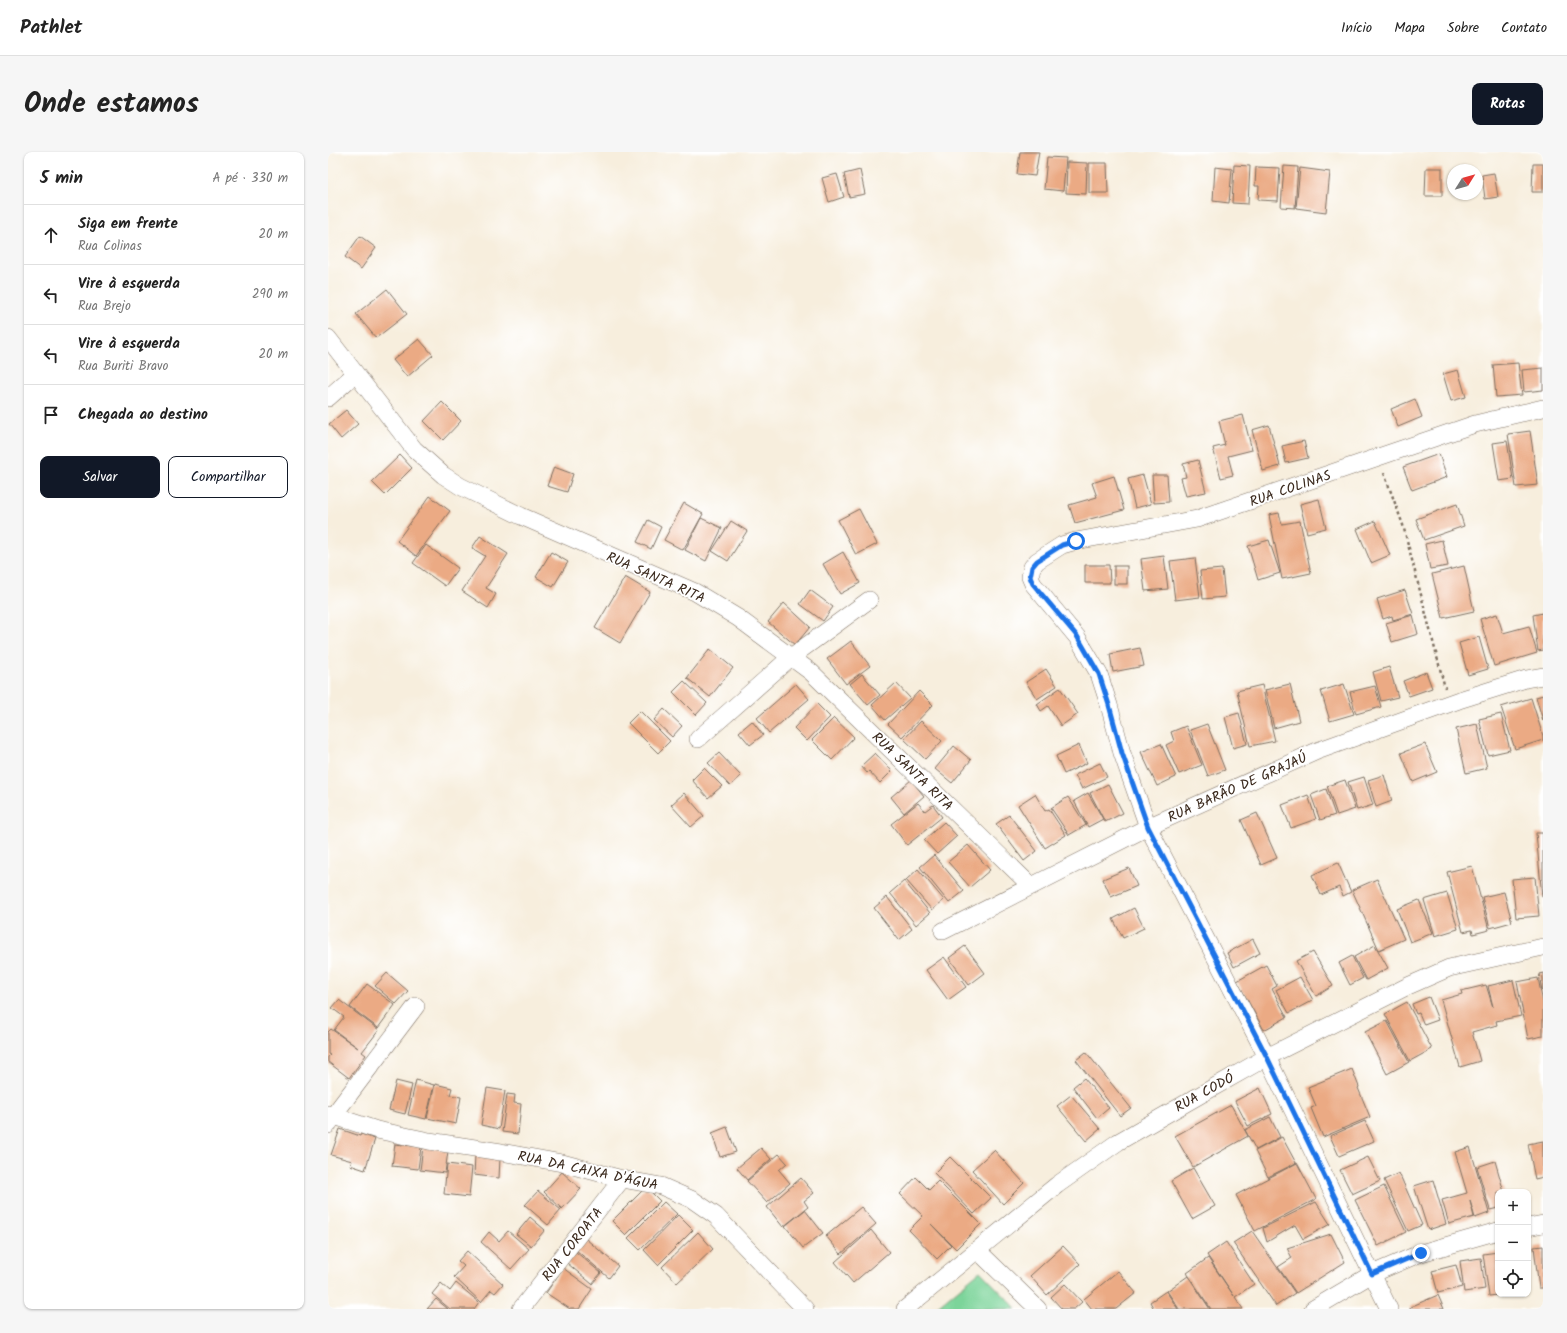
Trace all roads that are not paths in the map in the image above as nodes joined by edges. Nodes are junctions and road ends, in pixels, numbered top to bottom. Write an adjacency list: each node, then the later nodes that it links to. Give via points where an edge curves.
1 (328, 338): 2 (street, RUA SANTA RITA)
2 (355, 374): 3 (street); 6 (street, RUA SANTA RITA, via 414,449 449,479 521,516 695,592 738,618)
3 (328, 398)
4 (1543, 408): 9 (street, RUA COLINAS, via 1475,424 1197,519 1062,545 1037,561 1032,567 1030,577 1033,584 1077,636 1099,674 1122,753)
5 (869, 600): 6 (street)
6 (791, 657): 8 (street); 10 (street, RUA SANTA RITA, via 811,672)
7 (1543, 676): 9 (street, RUA BARÃO DE GRAJAÚ, via 1449,704 1317,751)
8 (698, 739)
9 (1148, 827): 10 (street, RUA BARÃO DE GRAJAÚ); 14 (street)
10 (1030, 885): 11 (street, RUA BARÃO DE GRAJAÚ)
11 (943, 930)
12 (1543, 947): 14 (street, RUA CODÓ, via 1449,968)
13 (416, 1006): 15 (street)
14 (1267, 1057): 20 (street, RUA CODÓ, via 1118,1142 1057,1185); 21 (street)
15 (330, 1118): 16 (street, RUA DA CAIXA D'ÁGUA, via 377,1130 562,1163)
16 (622, 1180): 22 (street, RUA COROATA); 23 (street, RUA DA CAIXA D'ÁGUA, via 661,1186 693,1200 716,1216)
17 (1543, 1224): 18 (street)
18 (1531, 1226)
19 (1495, 1232): 21 (street, via 1421,1253)
20 (977, 1250): 24 (street, RUA CODÓ); 25 (street)
21 (1372, 1274): 26 (street); 27 (street)
22 (521, 1309)
23 (805, 1309)
24 (905, 1309)
25 (1038, 1309)
26 (1313, 1309)
27 (1389, 1309)

